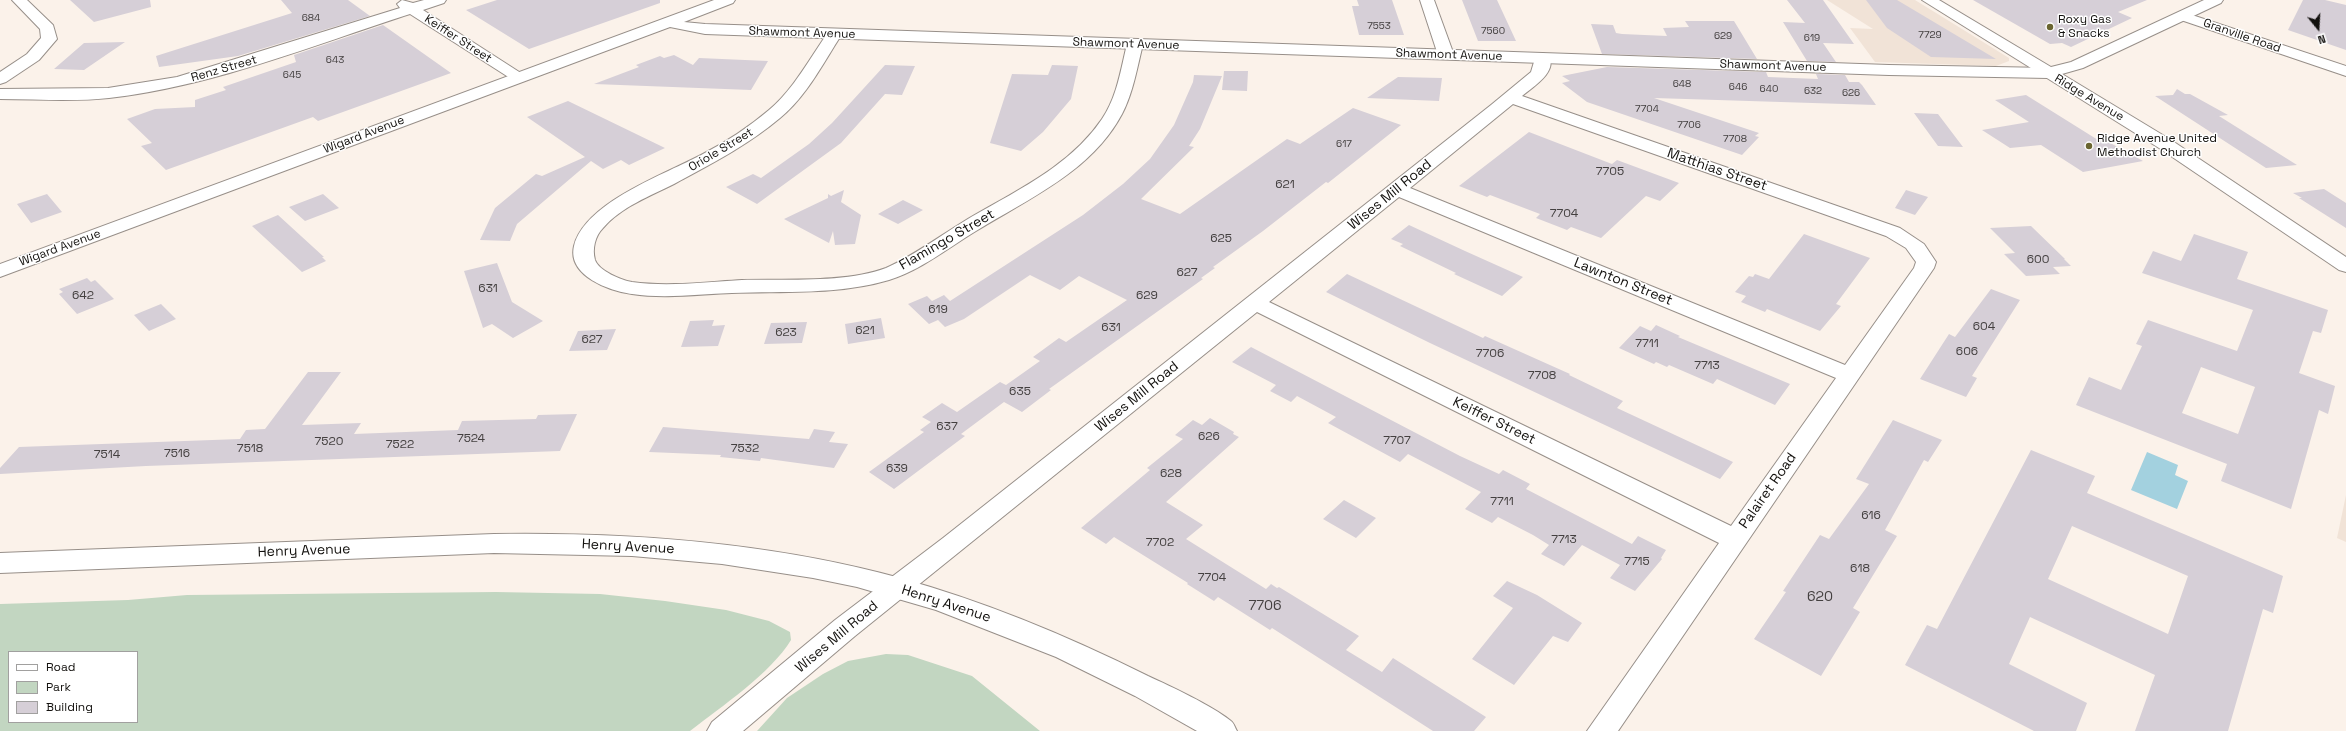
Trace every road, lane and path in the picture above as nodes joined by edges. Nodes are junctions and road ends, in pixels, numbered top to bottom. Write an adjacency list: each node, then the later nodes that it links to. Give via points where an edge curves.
1 (19, 0): 18 (street, via 48,28 49,39 32,57)
2 (398, 0): 8 (street, Keiffer Street)
3 (439, 0): 8 (street, Renz Street)
4 (728, 0): 10 (street, Wigard Avenue)
5 (1427, 0): 13 (street)
6 (1929, 0): 16 (street, Ridge Avenue)
7 (2216, 0): 9 (street, Shawmont Avenue)
8 (412, 9): 17 (street, Keiffer Street); 19 (street, Renz Street, via 218,72 178,82 94,94)
9 (2183, 16): 15 (street, Granville Road); 16 (street, Shawmont Avenue, via 2077,65)
10 (668, 22): 11 (street, Shawmont Avenue, via 705,29); 17 (street, Wigard Avenue)
11 (834, 34): 12 (street, Shawmont Avenue); 22 (street, Oriole Street, via 800,87 776,113 712,157 613,208 592,227)
12 (1135, 44): 13 (street, Shawmont Avenue); 22 (street, Flamingo Street, via 1116,110 1103,130 1084,150 1048,179 920,258 889,273 840,283 633,288 616,284 592,271 583,255)
13 (1446, 54): 14 (street, Shawmont Avenue)
14 (1542, 58): 16 (street, Shawmont Avenue); 20 (street, Wises Mill Road, via 1541,69 1537,75)
15 (2346, 71)
16 (2048, 73): 24 (street, Ridge Avenue, via 2165,144)
17 (518, 77): 25 (street, Wigard Avenue)
18 (0, 79)
19 (0, 94)
20 (1510, 97): 21 (street, Wises Mill Road); 23 (street, Matthias Street, via 1893,232)
21 (1398, 189): 26 (street, Wises Mill Road); 27 (street, Lawnton Street)
22 (585, 239)
23 (1921, 251): 27 (street, Palairet Road, via 1926,262 1924,268)
24 (2341, 260)
25 (0, 271)
26 (1255, 303): 28 (street, Keiffer Street); 30 (street, Wises Mill Road)
27 (1849, 375): 28 (street, Palairet Road)
28 (1734, 539): 33 (street, Palairet Road)
29 (0, 563): 30 (street, Henry Avenue, via 543,543 673,549 738,557 842,575)
30 (897, 588): 31 (street, Wises Mill Road); 32 (street, Henry Avenue, via 1000,622 1078,655 1133,681)
31 (722, 731)
32 (1222, 731)
33 (1602, 731)

